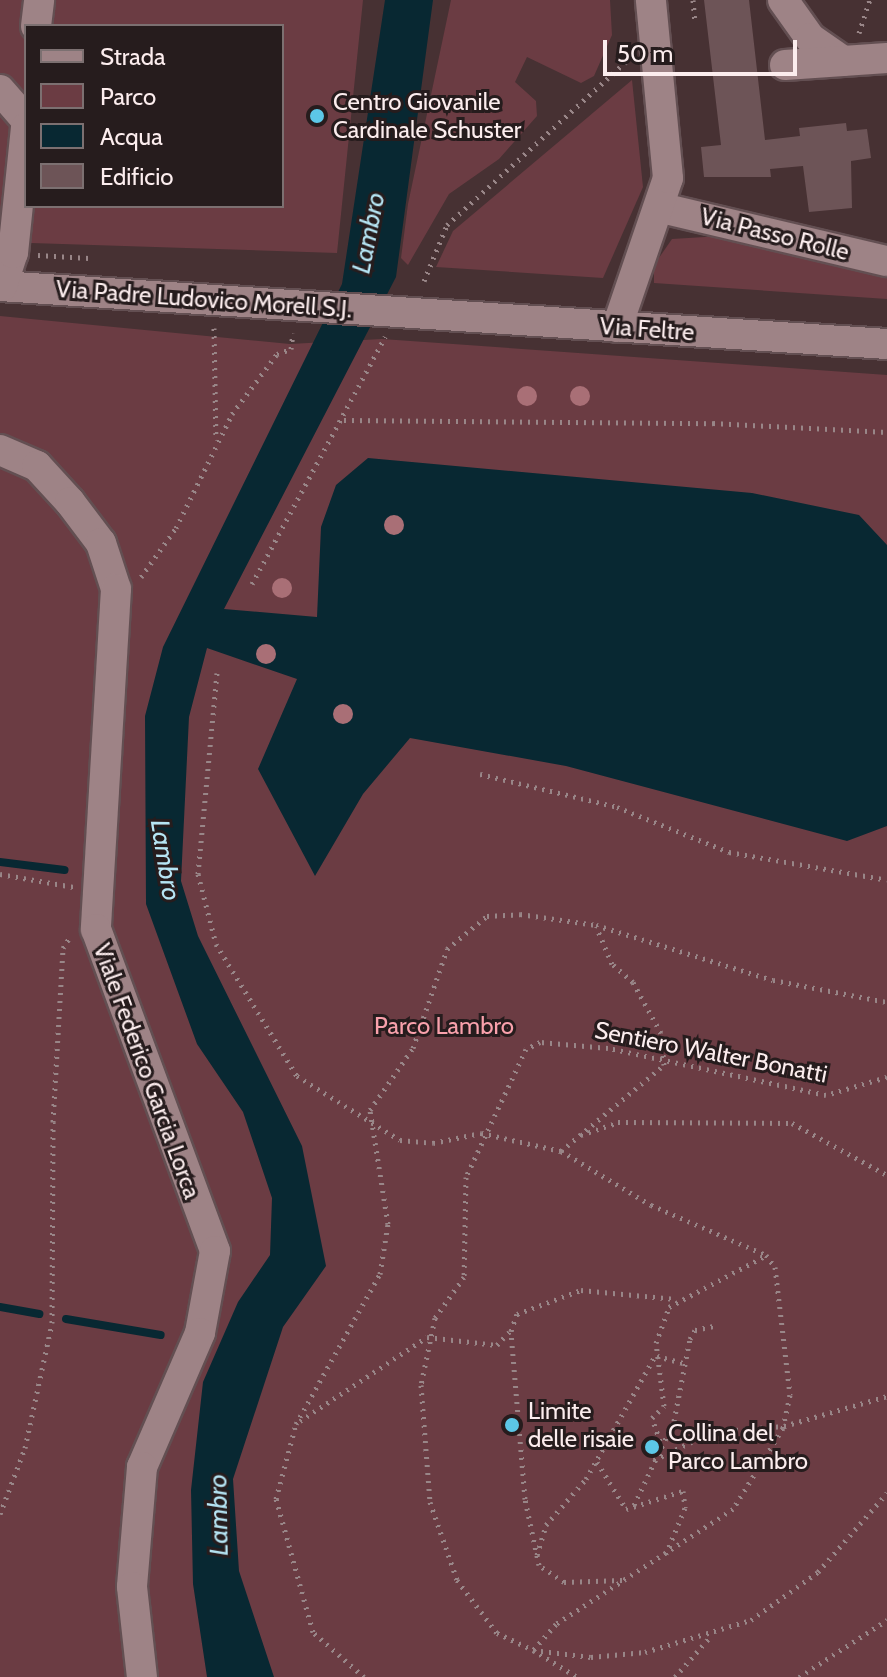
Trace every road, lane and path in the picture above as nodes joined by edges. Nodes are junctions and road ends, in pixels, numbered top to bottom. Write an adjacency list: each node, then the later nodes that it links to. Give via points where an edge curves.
1 (39, 0): 6 (street)
2 (651, 0): 15 (street, via 668,148)
3 (693, 0): 5 (path)
4 (783, 0): 9 (street, via 810,38)
5 (695, 21)
6 (36, 24)
7 (633, 55): 19 (path, via 447,225)
8 (887, 58): 9 (street)
9 (843, 61): 10 (street)
10 (785, 65)
11 (24, 80): 12 (street)
12 (0, 89): 13 (street)
13 (24, 118)
14 (24, 147): 20 (street, via 13,253)
15 (662, 208): 18 (street, Via Passo Rolle); 23 (street, via 627,283)
16 (33, 255): 17 (path)
17 (89, 258)
18 (887, 261)
19 (424, 281)
20 (1, 286): 22 (street, Via Padre Ludovico Morell S.J.)
21 (408, 313): 22 (street, Via Padre Ludovico Morell S.J.); 23 (street, Via Feltre); 26 (path, via 382,339)
22 (293, 319): 28 (path, via 291,349 268,364)
23 (617, 327): 25 (street, Via Feltre)
24 (214, 328): 28 (path)
25 (887, 344)
26 (344, 420): 27 (path, via 713,423); 30 (path, via 296,492)
27 (887, 432)
28 (216, 441): 31 (path, via 176,528)
29 (0, 450): 31 (street, Viale Federico Garcia Lorca, via 37,466 70,502 101,543)
30 (252, 584)
31 (115, 600): 36 (street, Viale Federico Garcia Lorca)
32 (217, 673): 41 (path, via 198,874 216,944 297,1076)
33 (480, 774): 35 (path, via 617,807 729,852)
34 (0, 874): 36 (path)
35 (887, 880)
36 (93, 897): 63 (path, via 63,948 52,1323 25,1448); 70 (street, Viale Federico Garcia Lorca, via 106,971 215,1251 200,1333 142,1467 132,1587)
37 (596, 925): 38 (path, via 773,980); 39 (path, via 612,964 633,982 661,1033); 41 (path, via 520,914 487,916 464,929 447,949 413,1048 379,1090)
38 (887, 1002)
39 (664, 1065): 40 (path, Sentiero Walter Bonatti, via 826,1095); 42 (path, Sentiero Walter Bonatti, via 608,1048 540,1042 510,1072); 43 (path)
40 (887, 1077)
41 (368, 1122): 42 (path, via 400,1140); 54 (path, via 388,1224 380,1274)
42 (481, 1133): 44 (path); 50 (path, via 466,1177 464,1277)
43 (581, 1135): 44 (path); 45 (path, via 618,1122 792,1123)
44 (561, 1151): 46 (path, via 651,1205)
45 (887, 1175)
46 (766, 1255): 47 (path); 55 (path, via 775,1267 786,1327 790,1395)
47 (676, 1299): 49 (path, via 581,1290 517,1314); 51 (path, via 658,1331)
48 (714, 1326): 52 (path, via 695,1330)
49 (511, 1331): 50 (path, via 497,1345); 64 (path)
50 (427, 1337): 54 (path); 69 (path, via 422,1423 442,1542 472,1608 497,1633)
51 (656, 1355): 52 (path); 56 (path, via 664,1406 652,1418); 58 (path)
52 (683, 1363): 56 (path, via 674,1421)
53 (887, 1396): 55 (path)
54 (296, 1424): 71 (path, via 276,1499 279,1529 313,1632)
55 (784, 1426): 57 (path, via 712,1432); 65 (path, via 733,1509)
56 (660, 1441): 57 (path)
57 (654, 1460): 62 (path)
58 (597, 1461): 59 (path); 60 (path)
59 (601, 1477): 60 (path); 62 (path, via 620,1505)
60 (586, 1479): 64 (path, via 546,1525)
61 (887, 1493): 68 (path, via 785,1600)
62 (634, 1505): 65 (path, via 683,1491 685,1508)
63 (0, 1514)
64 (537, 1556): 66 (path, via 564,1582)
65 (665, 1556): 66 (path)
66 (627, 1580): 69 (path, via 556,1624)
67 (887, 1620): 74 (path)
68 (710, 1637): 69 (path, via 591,1657); 73 (path)
69 (533, 1650): 72 (path)
70 (142, 1677)
71 (364, 1677)
72 (577, 1677)
73 (675, 1677)
74 (799, 1677)

